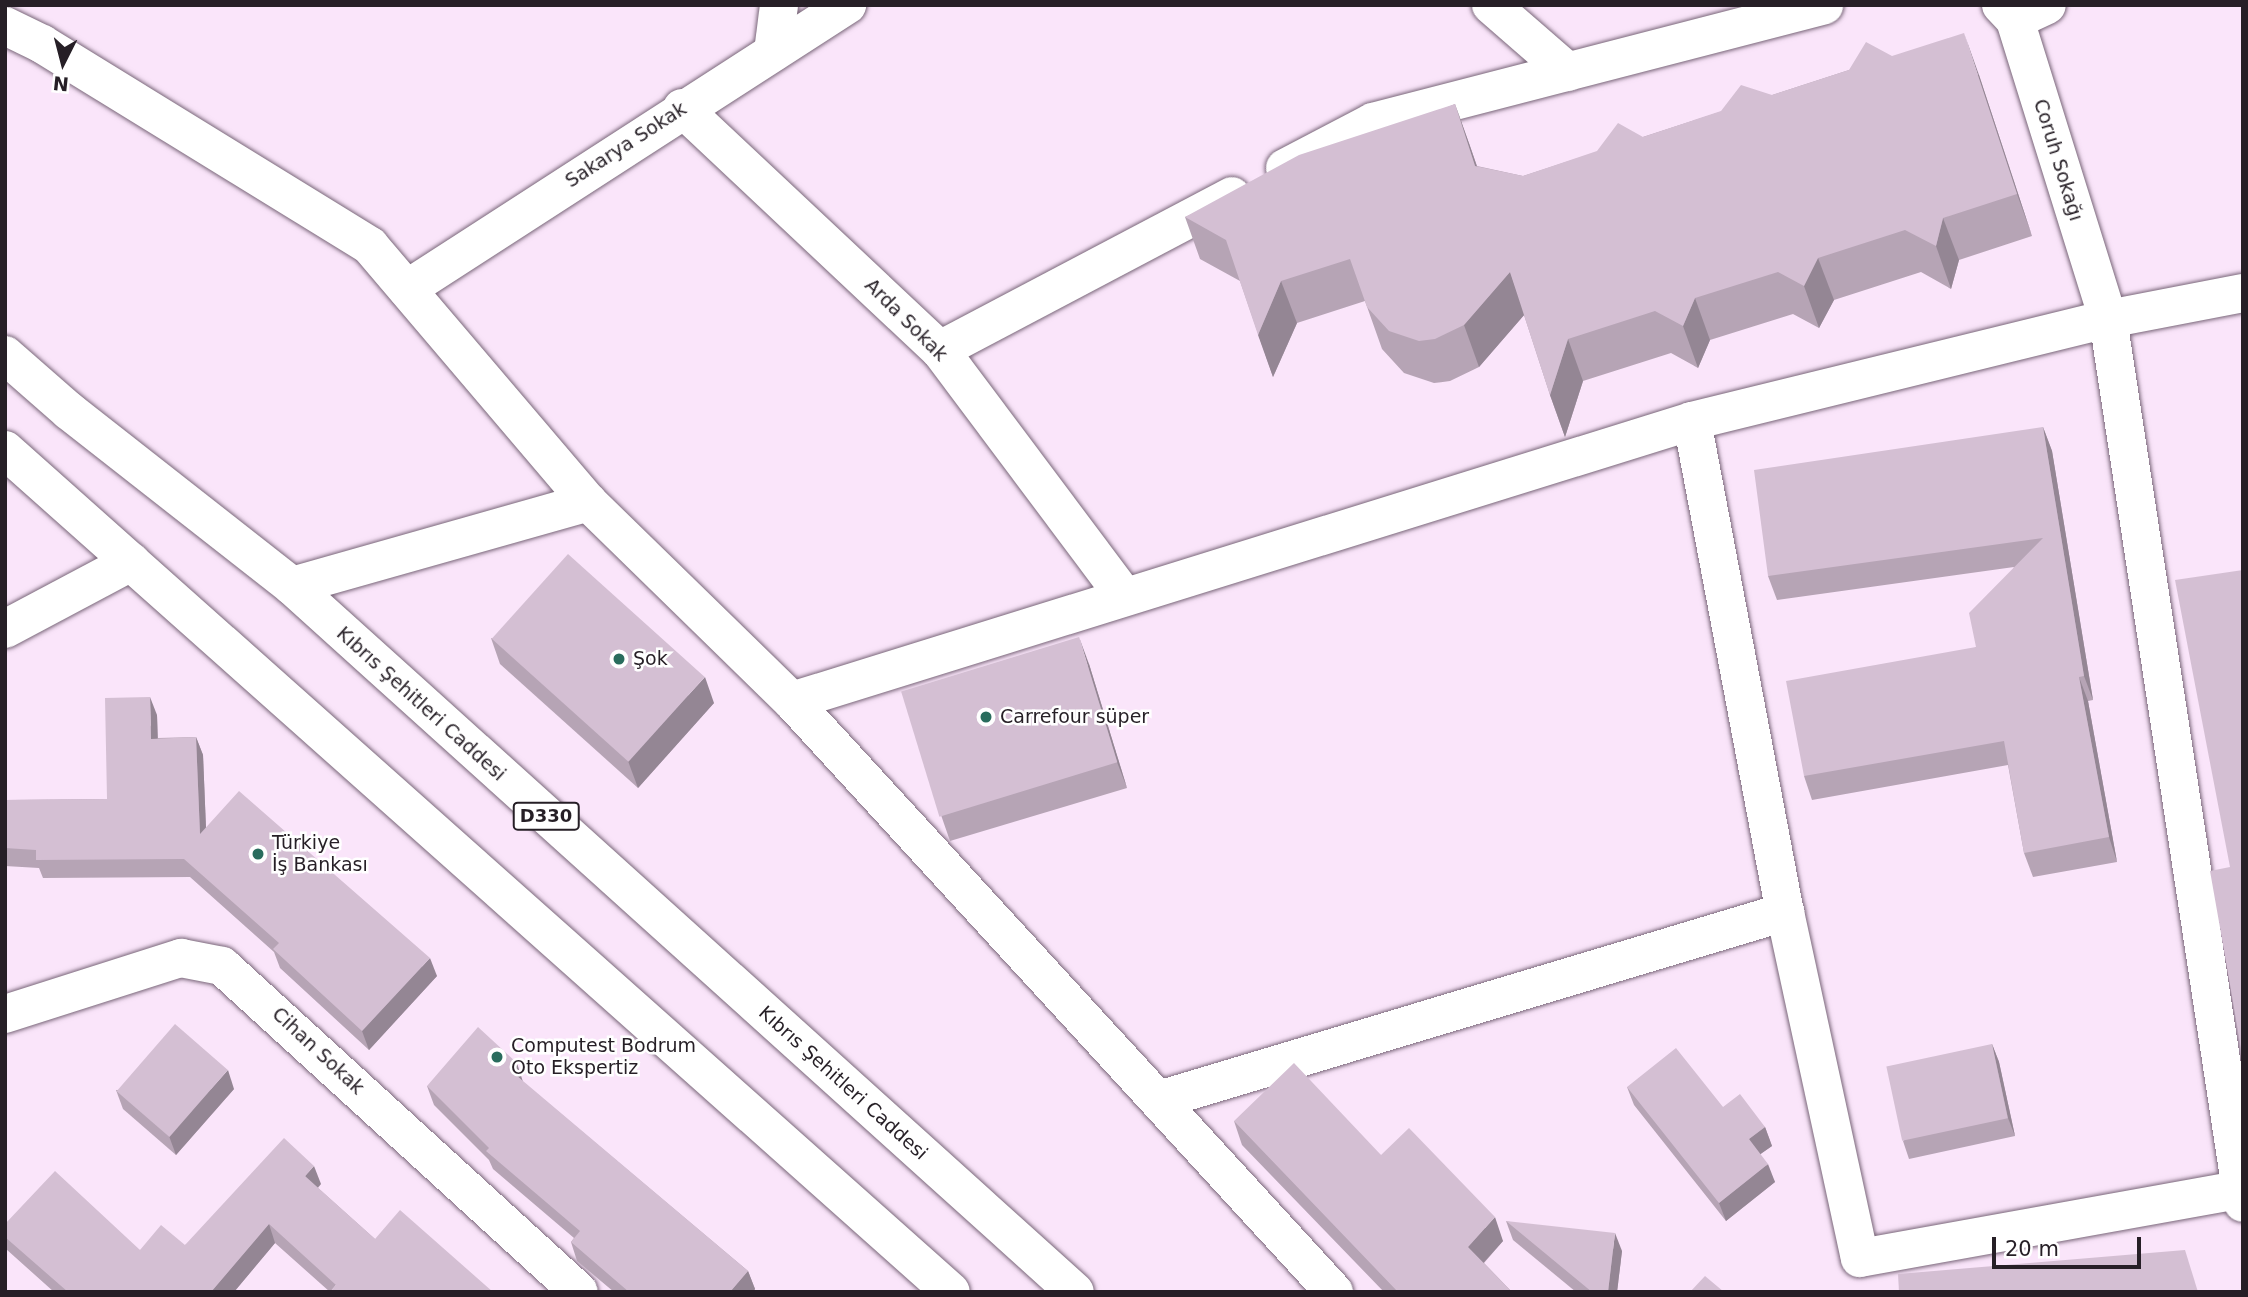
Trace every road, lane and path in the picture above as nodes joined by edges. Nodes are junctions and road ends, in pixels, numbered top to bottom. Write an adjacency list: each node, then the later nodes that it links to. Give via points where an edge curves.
1 (779, 5): 7 (main road)
2 (847, 5): 7 (main road, Sakarya Sokak)
3 (1491, 5): 8 (main road)
4 (1824, 5): 8 (main road)
5 (2021, 10): 12 (main road, Coruh Sokağı)
6 (5, 26): 10 (main road, via 42,44 370,246)
7 (773, 51): 9 (main road, Sakarya Sokak)
8 (1568, 72): 13 (main road, via 1373,122)
9 (682, 108): 10 (main road, Sakarya Sokak); 13 (main road, Arda Sokak)
10 (407, 289): 17 (main road)
11 (2243, 293): 12 (main road)
12 (2108, 319): 15 (main road); 26 (main road, Coruh Sokağı)
13 (940, 350): 20 (main road, Arda Sokak)
14 (5, 355): 19 (main road, Kıbrıs Şehitleri Caddesi / D330)
15 (1692, 421): 20 (main road); 23 (main road)
16 (5, 450): 18 (main road)
17 (587, 502): 19 (main road); 22 (main road)
18 (131, 562): 21 (main road); 28 (main road)
19 (292, 586): 29 (main road, Kıbrıs Şehitleri Caddesi / D330)
20 (1123, 595): 22 (main road)
21 (5, 629)
22 (792, 701): 25 (main road)
23 (1785, 912): 25 (main road); 26 (main road, via 1860,1258)
24 (5, 1014): 27 (main road, Cihan Sokak, via 181,958 222,966)
25 (1159, 1100): 30 (main road)
26 (2242, 1194)
27 (579, 1292)
28 (951, 1292)
29 (1075, 1292)
30 (1334, 1292)

